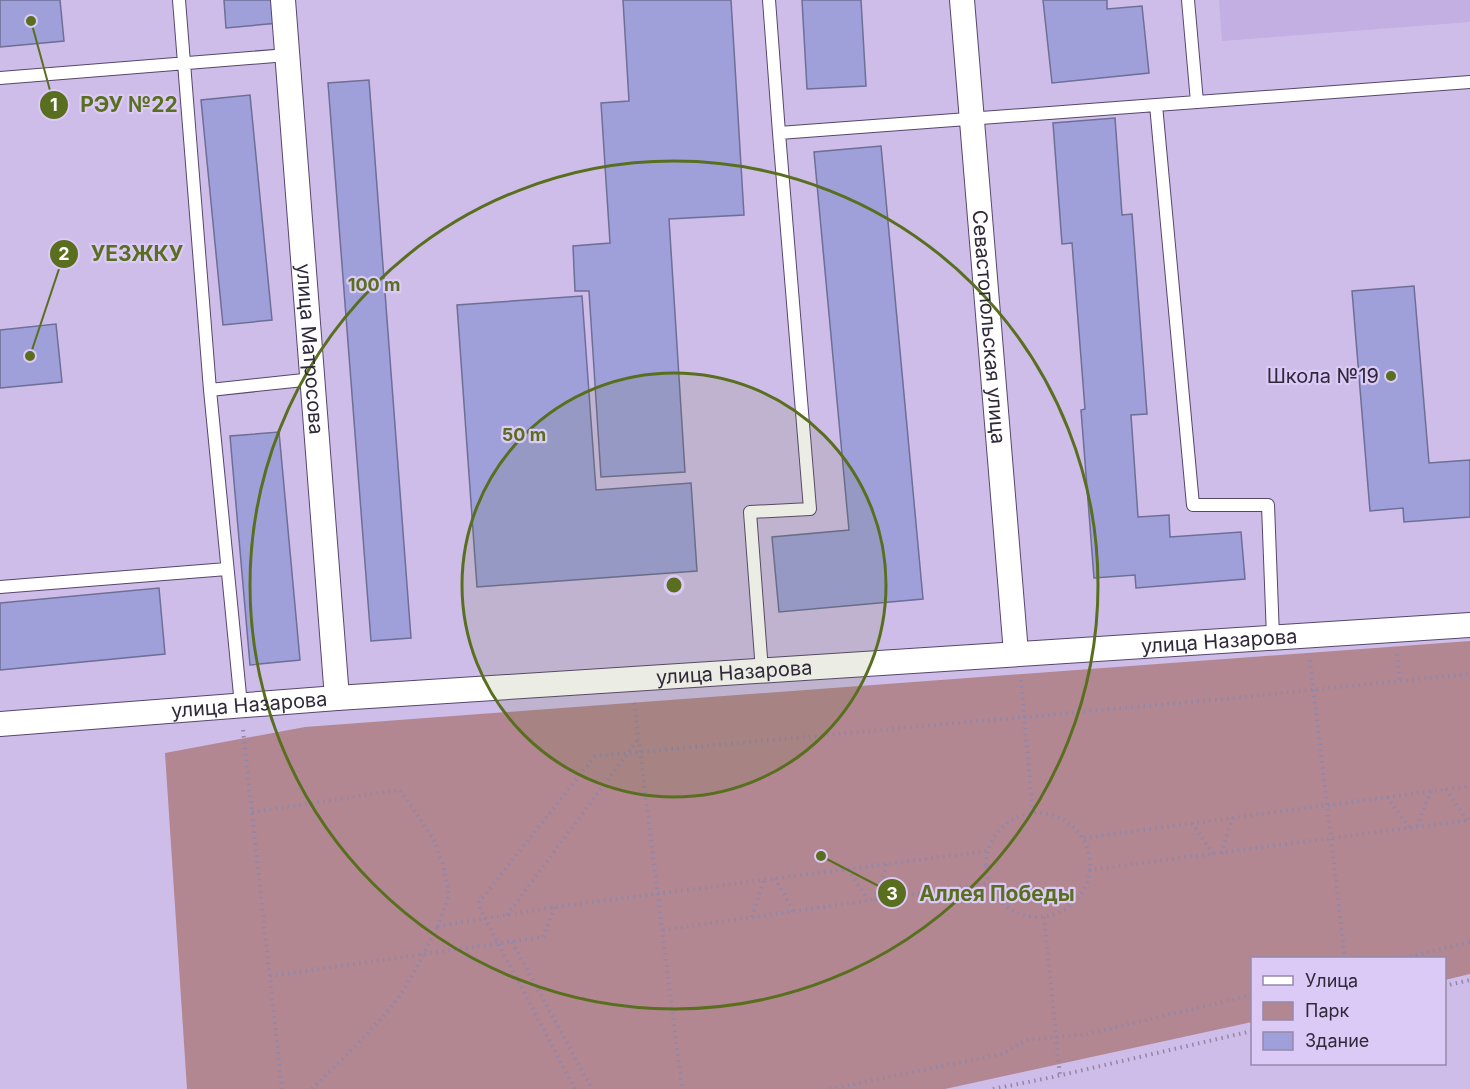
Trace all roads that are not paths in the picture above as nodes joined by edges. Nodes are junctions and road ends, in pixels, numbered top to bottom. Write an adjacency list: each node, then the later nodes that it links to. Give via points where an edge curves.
1 (179, 0): 7 (lane)
2 (283, 0): 6 (street, улица Матросова)
3 (769, 0): 13 (lane)
4 (962, 0): 12 (street, Севастопольская улица)
5 (1188, 0): 10 (lane)
6 (287, 55): 7 (lane); 14 (street, улица Матросова)
7 (184, 63): 8 (lane); 15 (lane)
8 (0, 78)
9 (1470, 82): 10 (lane)
10 (1197, 102): 11 (lane)
11 (1156, 105): 12 (lane); 19 (lane, via 1193,505 1268,505)
12 (972, 120): 13 (lane); 20 (street, Севастопольская улица)
13 (779, 133): 21 (lane, via 810,509 750,512)
14 (313, 380): 15 (lane); 22 (street, улица Матросова)
15 (210, 390): 16 (lane)
16 (227, 568): 17 (lane); 23 (lane)
17 (0, 587)
18 (1470, 625): 19 (street, улица Назарова)
19 (1273, 638): 20 (street, улица Назарова)
20 (1017, 653): 21 (street, улица Назарова)
21 (762, 670): 22 (street, улица Назарова)
22 (338, 698): 23 (street, улица Назарова)
23 (241, 705): 24 (street, улица Назарова)
24 (0, 724)

